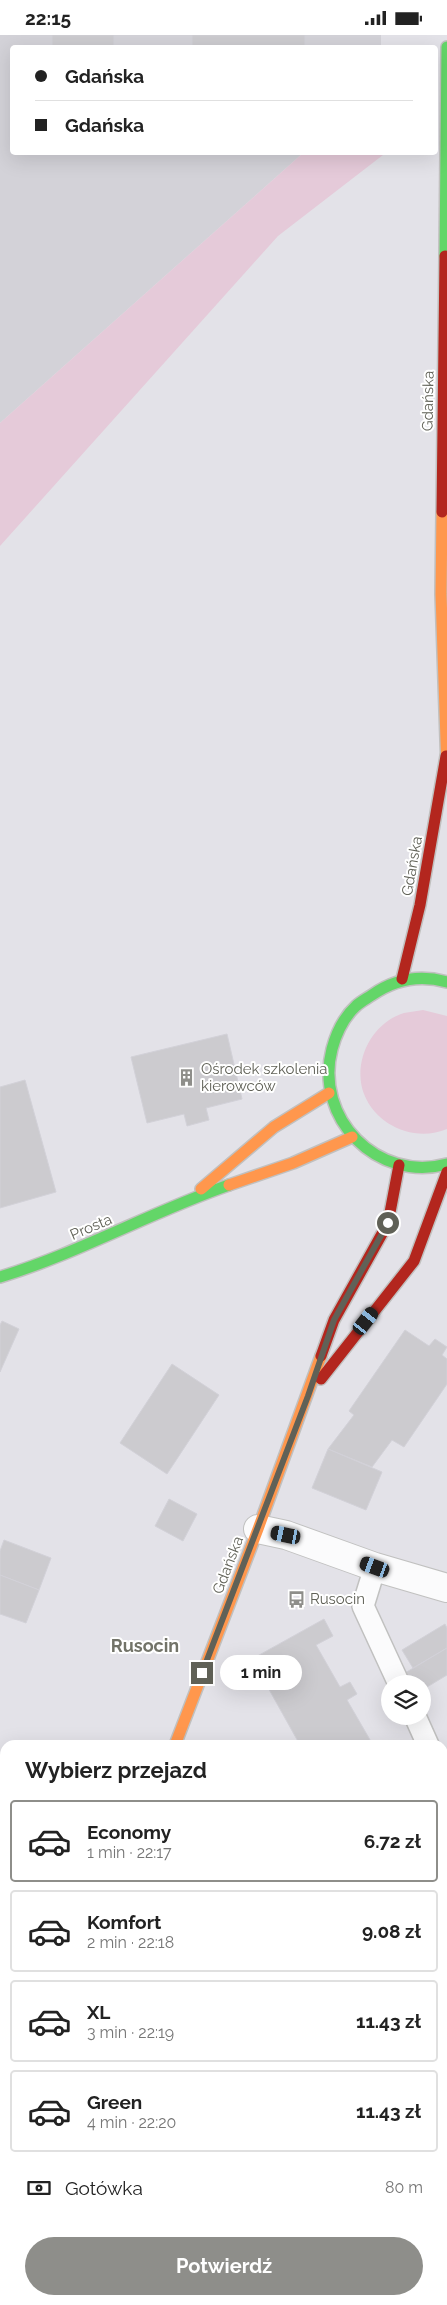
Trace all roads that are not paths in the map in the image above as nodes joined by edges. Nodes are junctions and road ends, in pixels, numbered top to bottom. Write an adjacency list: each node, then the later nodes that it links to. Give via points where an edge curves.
1 (447, 47): 2 (street, Gdańska, via 441,594)
2 (446, 756): 3 (street, Gdańska); 4 (street, Gdańska, via 420,905)
3 (447, 769)
4 (402, 979): 5 (street); 6 (street, via 368,994 342,1021 329,1055)
5 (447, 981)
6 (329, 1093): 7 (street, via 338,1116); 11 (street, Prosta, via 274,1127)
7 (352, 1137): 8 (street, via 374,1154); 11 (street, Prosta, via 293,1163)
8 (399, 1165): 9 (street, via 425,1168); 13 (street, Gdańska, via 388,1223 334,1320)
9 (447, 1165)
10 (447, 1172): 13 (street, Gdańska, via 414,1261)
11 (191, 1198): 12 (street, Prosta, via 42,1264)
12 (0, 1277)
13 (308, 1396): 14 (street, Gdańska)
14 (258, 1529): 15 (street, via 286,1535); 19 (street, Gdańska)
15 (375, 1567): 16 (street); 17 (lane, via 363,1606)
16 (447, 1588)
17 (396, 1675)
18 (419, 1725): 20 (lane)
19 (177, 1740)
20 (426, 1740)

